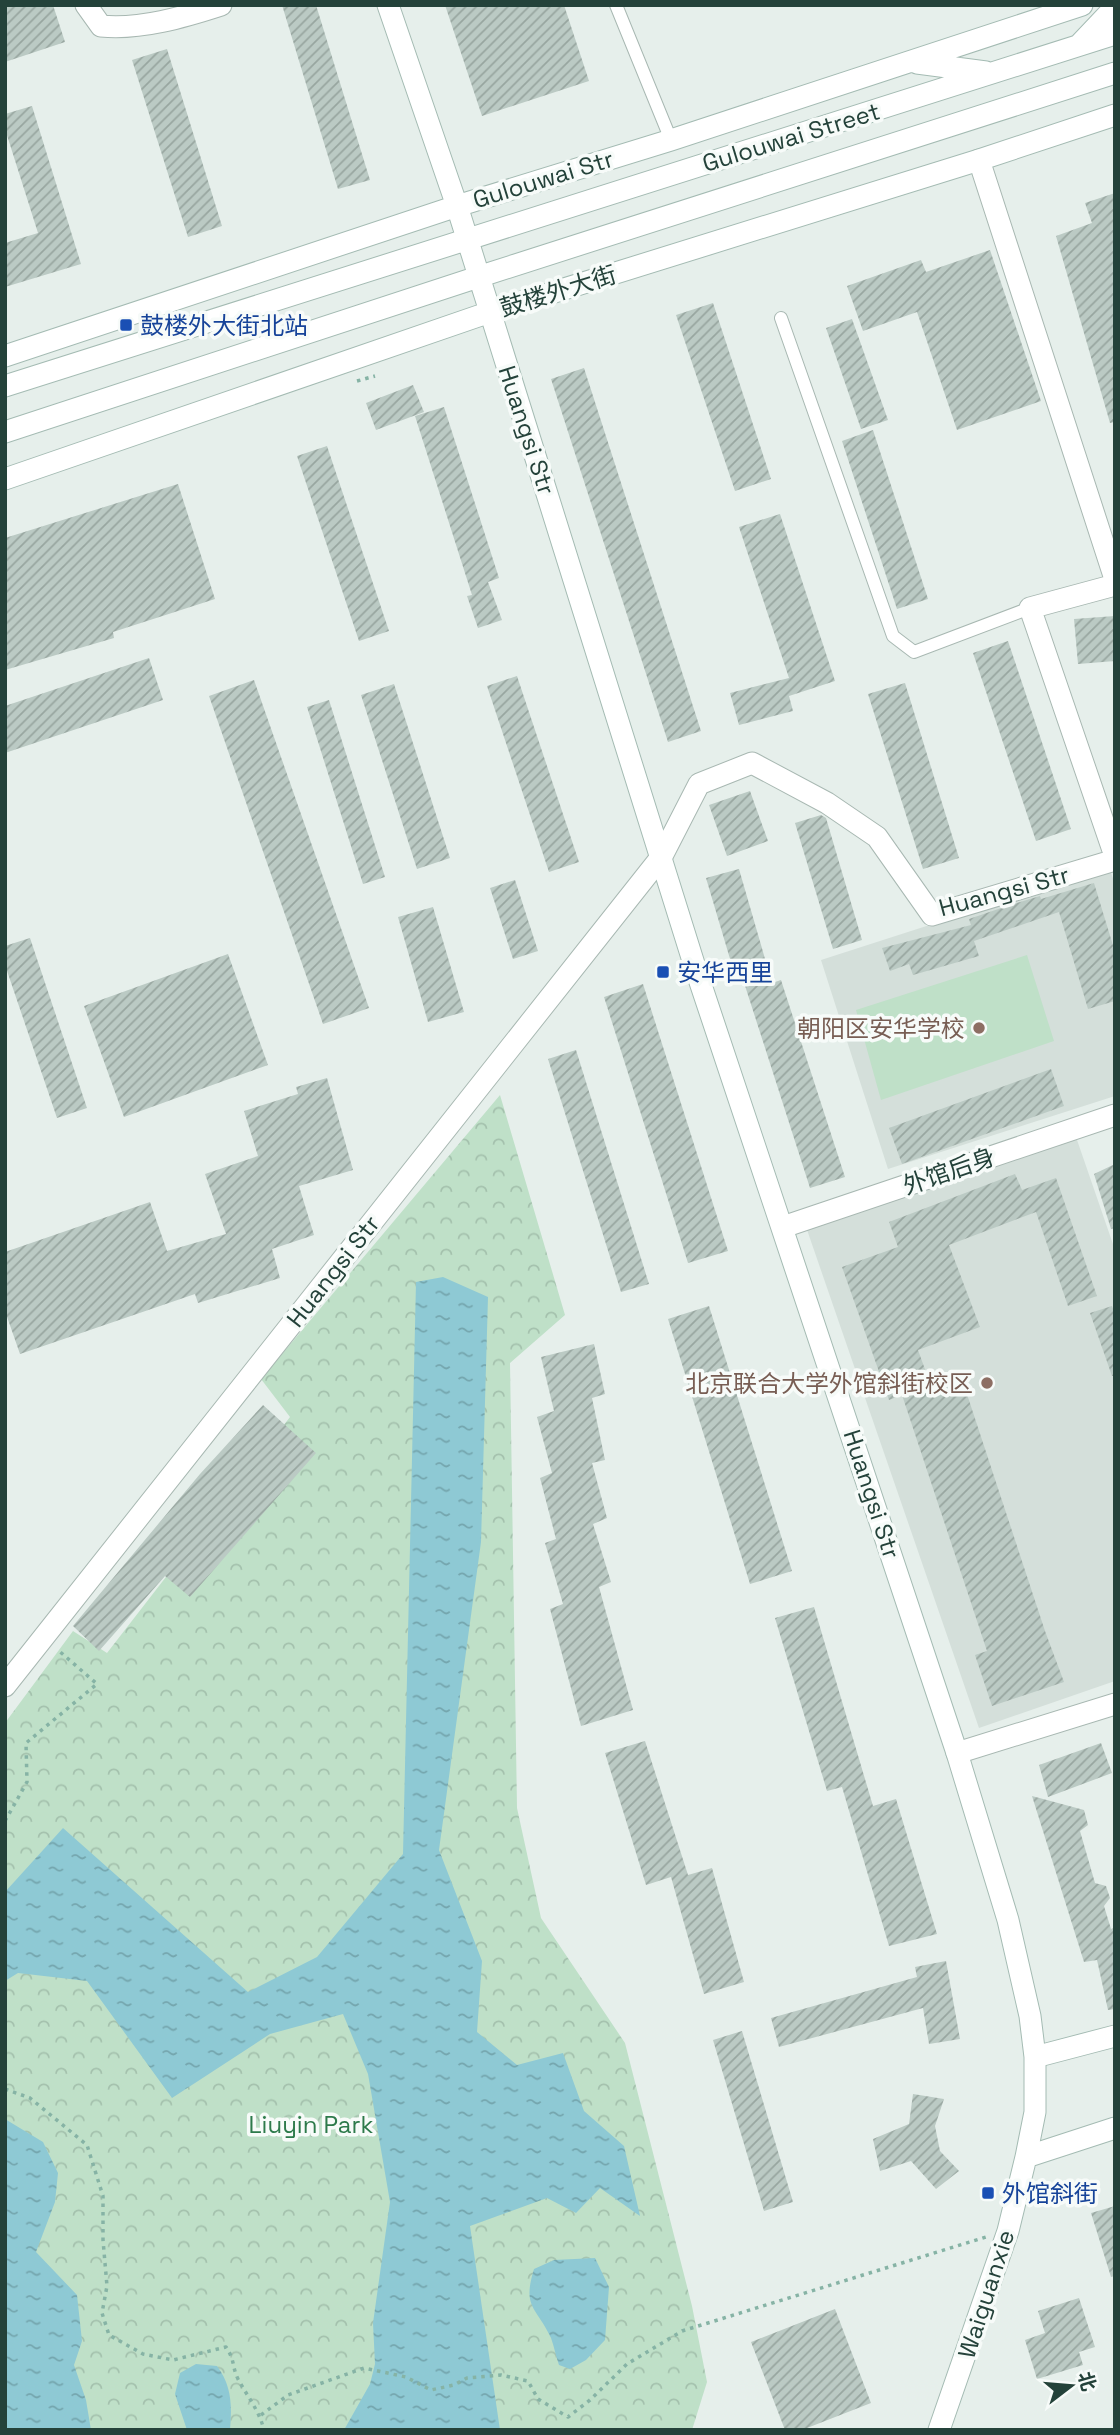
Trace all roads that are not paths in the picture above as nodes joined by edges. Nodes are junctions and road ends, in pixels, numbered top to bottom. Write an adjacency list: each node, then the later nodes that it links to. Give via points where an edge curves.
1 (86, 5): 2 (street, via 101,26 121,28)
2 (221, 5)
3 (388, 5): 15 (street, Huangsi Str)
4 (616, 5): 13 (lane)
5 (1082, 5): 9 (street, Gulouwai Str)
6 (1115, 7): 8 (street)
7 (1115, 34): 8 (street, Gulouwai Street)
8 (1078, 46): 10 (street, Gulouwai Street)
9 (909, 62): 10 (street); 13 (street, Gulouwai Str)
10 (995, 73): 16 (street, Gulouwai Street)
11 (1115, 73): 17 (street, 鼓楼外大街)
12 (1115, 115): 14 (street, 鼓楼外大街)
13 (671, 140): 15 (street, Gulouwai Str)
14 (979, 160): 18 (street, 鼓楼外大街); 24 (street)
15 (457, 206): 16 (street, Huangsi Str); 20 (street, Gulouwai Str)
16 (467, 238): 17 (street, Huangsi Str); 21 (street, Gulouwai Street)
17 (478, 276): 18 (street, Huangsi Str); 22 (street, 鼓楼外大街)
18 (489, 312): 23 (street, 鼓楼外大街); 27 (street, Huangsi Str)
19 (781, 318): 26 (lane, via 893,636 914,652)
20 (5, 356)
21 (5, 386)
22 (5, 432)
23 (5, 479)
24 (1115, 579)
25 (1115, 585): 26 (street)
26 (1030, 608): 28 (street)
27 (662, 856): 28 (street, Huangsi Str, via 699,784 752,763 877,836 932,915); 30 (street, Huangsi Str); 31 (street, Huangsi Str)
28 (1115, 858)
29 (1115, 1115): 30 (street, 外馆后身)
30 (783, 1227): 33 (street, Huangsi Str)
31 (5, 1686)
32 (1115, 1704): 33 (street)
33 (957, 1753): 35 (street, Huangsi Str, via 1007,1920)
34 (1115, 2036): 35 (street)
35 (1035, 2057): 37 (street, Waiguanxie, via 1035,2112)
36 (1115, 2128): 37 (street)
37 (1026, 2157): 38 (street, Waiguanxie, via 1008,2231)
38 (939, 2430)

